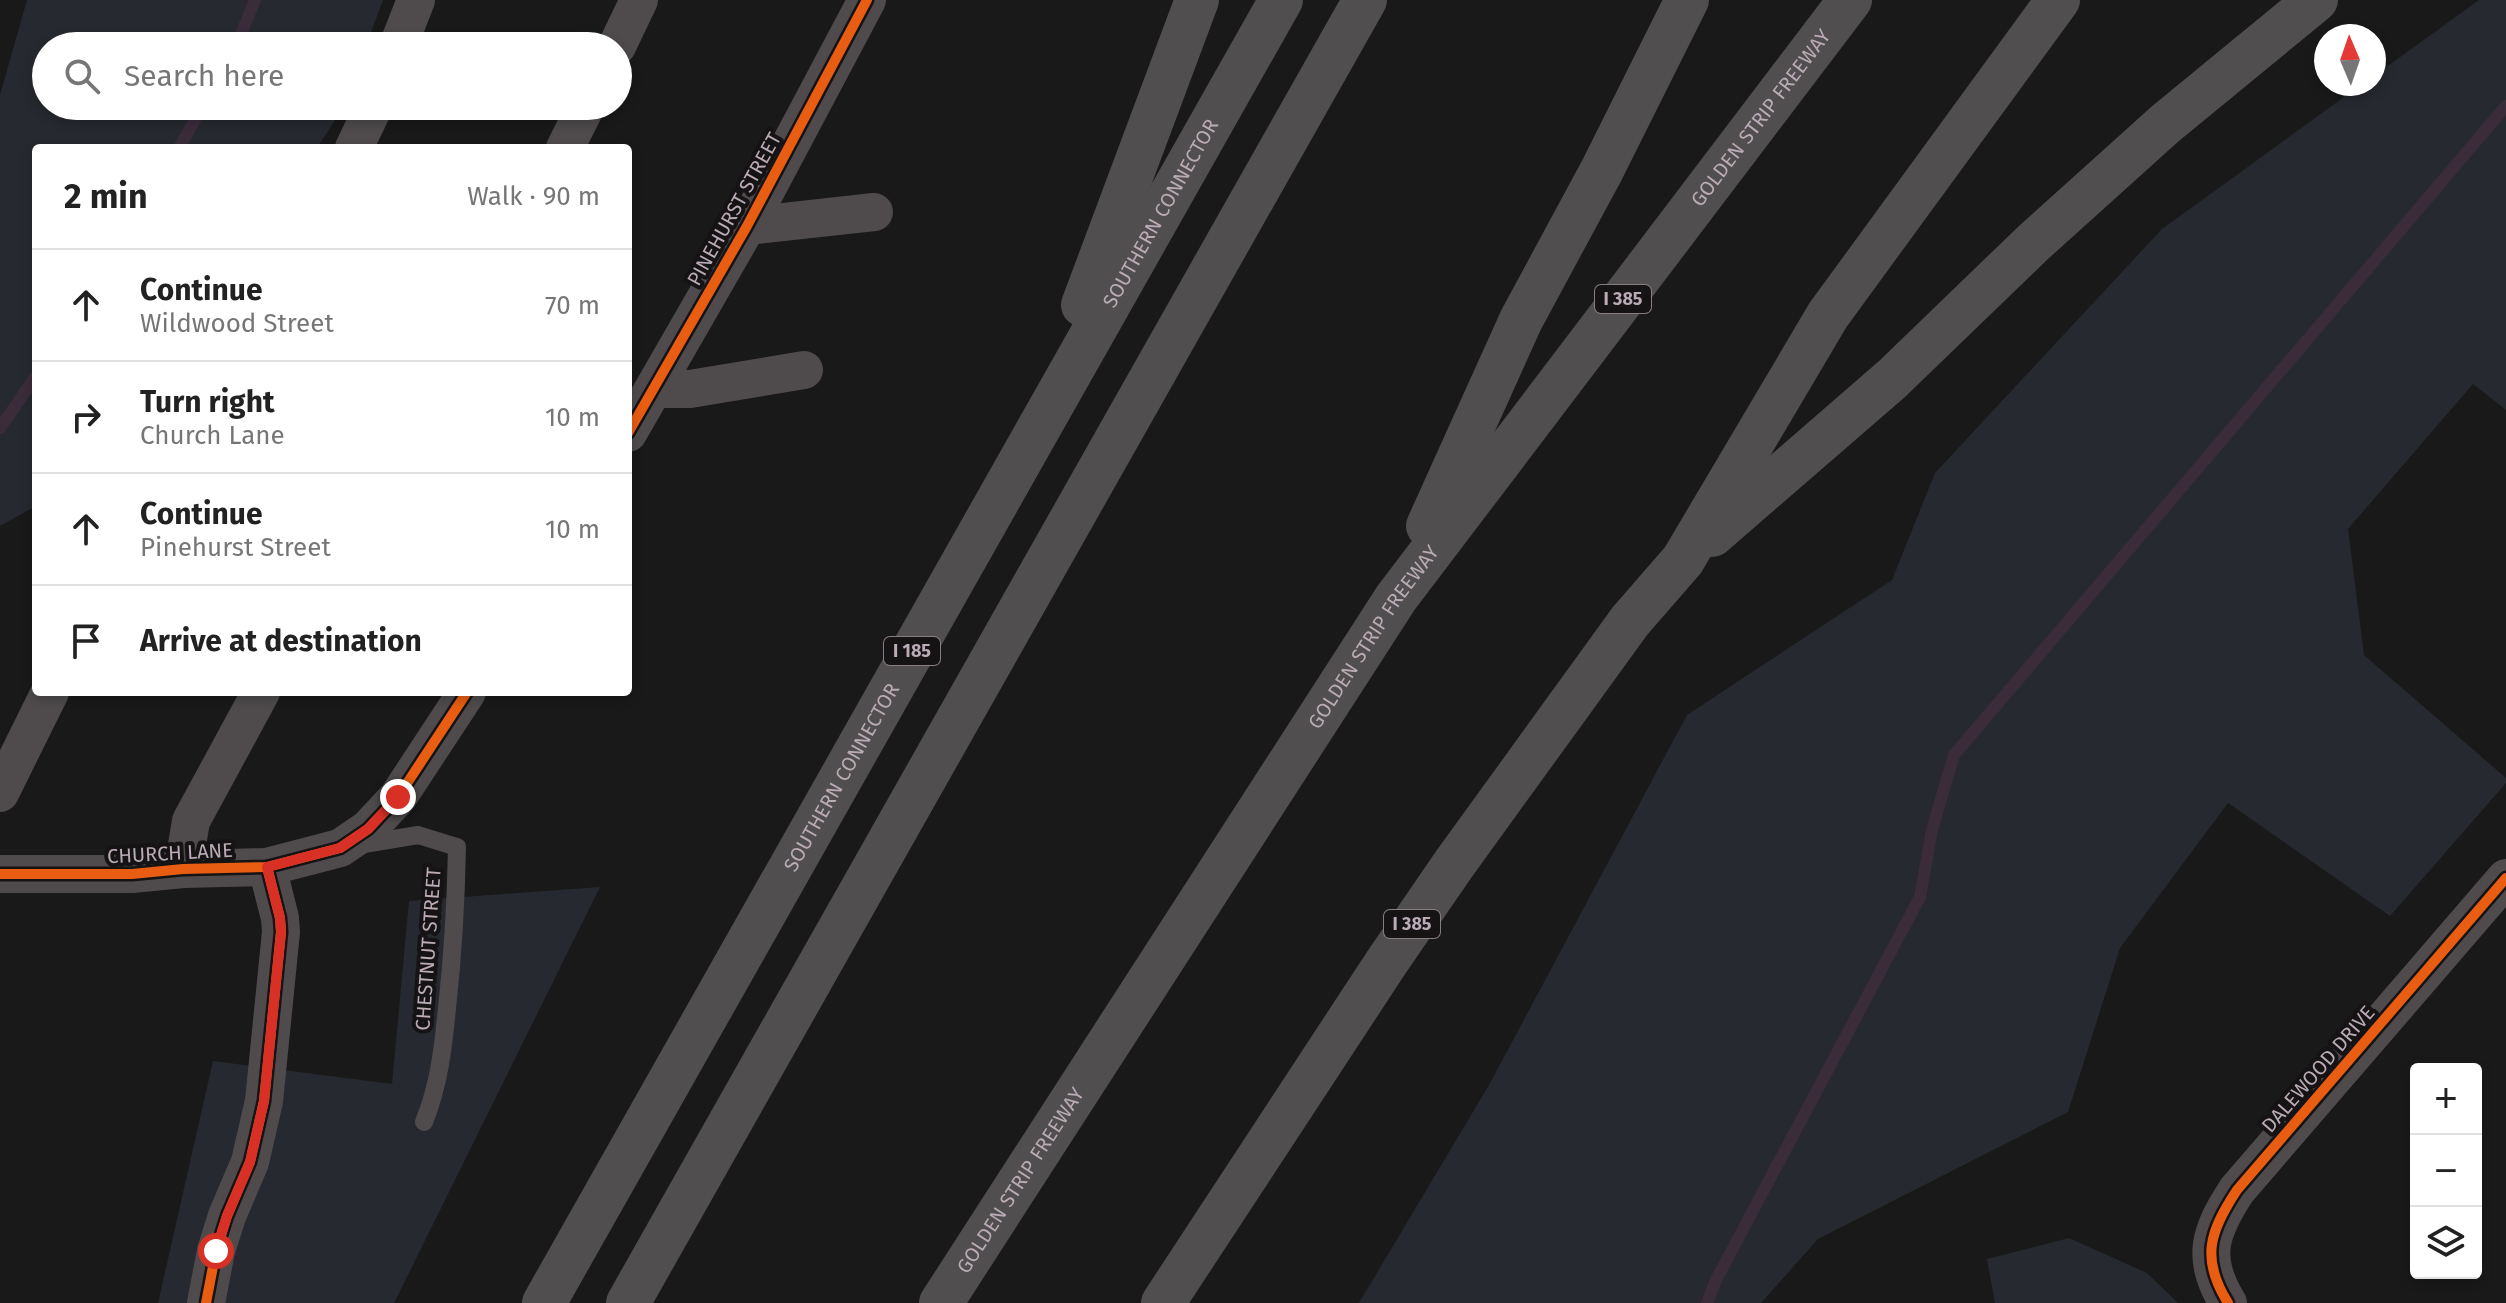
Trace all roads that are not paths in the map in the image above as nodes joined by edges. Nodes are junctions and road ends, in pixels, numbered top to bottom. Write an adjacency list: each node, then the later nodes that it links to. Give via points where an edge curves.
1 (416, 0): 11 (street)
2 (639, 0): 12 (street)
3 (867, 0): 18 (street, PINEHURST STREET)
4 (1197, 0): 22 (highway)
5 (1281, 0): 22 (highway, SOUTHERN CONNECTOR / I 185)
6 (1365, 0): 37 (highway)
7 (1687, 0): 24 (highway, via 1521,320)
8 (1850, 0): 24 (highway, GOLDEN STRIP FREEWAY / I 385)
9 (2058, 0): 23 (highway, I 385, via 1828,315)
10 (2316, 0): 23 (highway, via 2165,124 1892,379)
11 (403, 32)
12 (624, 32)
13 (367, 120): 15 (street)
14 (579, 120): 16 (street)
15 (356, 144)
16 (567, 144)
17 (874, 212): 18 (street)
18 (747, 226): 20 (street, PINEHURST STREET)
19 (804, 370): 20 (street, via 690,389)
20 (656, 389): 21 (street, PINEHURST STREET)
21 (632, 427)
22 (1036, 431): 36 (highway, SOUTHERN CONNECTOR / I 185)
23 (1683, 560): 39 (highway, I 385, via 1630,621 1454,864)
24 (1396, 598): 38 (highway, GOLDEN STRIP FREEWAY / I 385)
25 (48, 696): 28 (street)
26 (259, 696): 31 (street, via 191,821)
27 (464, 696): 29 (street, via 398,797 368,829)
28 (0, 793)
29 (340, 848): 30 (street, CHURCH LANE); 34 (lane, CHESTNUT STREET, via 418,835 457,847 445,1031 436,1092)
30 (267, 867): 31 (street, CHURCH LANE); 35 (street, via 281,932 264,1101 250,1162 216,1251)
31 (183, 869): 32 (street, CHURCH LANE)
32 (0, 874)
33 (2506, 878): 40 (street, DALEWOOD DRIVE, via 2237,1190 2219,1218 2211,1254)
34 (424, 1122)
35 (206, 1303)
36 (544, 1303)
37 (628, 1303)
38 (941, 1303)
39 (1163, 1303)
40 (2228, 1303)

